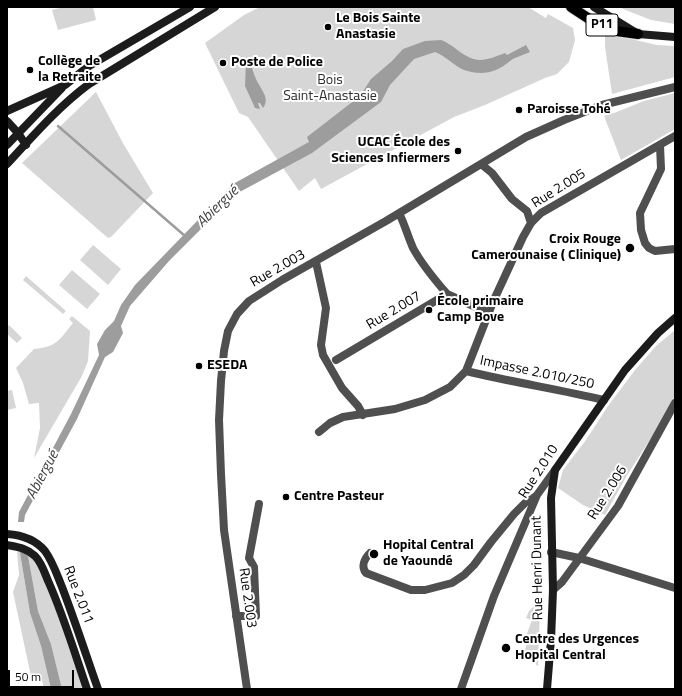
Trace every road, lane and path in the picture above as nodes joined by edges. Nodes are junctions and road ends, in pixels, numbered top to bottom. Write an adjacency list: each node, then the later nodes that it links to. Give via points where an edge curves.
1 (190, 7): 8 (main road, via 89,66)
2 (215, 7): 7 (main road)
3 (570, 7): 5 (main road, P11, via 594,22 616,31)
4 (594, 7): 5 (main road)
5 (638, 34): 6 (main road)
6 (675, 37)
7 (89, 84): 8 (main road); 15 (main road, via 71,97)
8 (66, 85): 10 (main road); 12 (main road)
9 (675, 87): 18 (street, Rue 2.003, via 602,105 564,120 526,137)
10 (7, 111)
11 (7, 121): 12 (main road)
12 (18, 133): 14 (main road); 15 (main road)
13 (675, 136): 16 (street, Rue 2.005)
14 (7, 145)
15 (26, 145): 17 (main road)
16 (660, 145): 20 (street, Rue 2.005, via 542,213); 21 (street, via 661,169 640,213 641,230 649,248 655,251)
17 (7, 164)
18 (481, 164): 19 (street, Rue 2.003); 20 (street, via 492,173 512,199 527,211)
19 (399, 213): 22 (street, Rue 2.003); 23 (street, via 419,258)
20 (531, 223): 24 (street, Rue 2.005)
21 (675, 249)
22 (316, 262): 30 (street, via 326,308 321,345 323,355 342,388); 42 (street, Rue 2.003, via 249,301 237,314 228,331 221,381 221,474 224,530)
23 (447, 294): 24 (street); 26 (street, Rue 2.007)
24 (489, 313): 27 (street, Rue 2.005)
25 (675, 318): 28 (main road, Rue 2.010, via 625,370)
26 (336, 360)
27 (466, 371): 28 (street, Impasse 2.010/250); 30 (street, Rue 2.005, via 450,387 425,400)
28 (604, 400): 32 (main road, Rue 2.010)
29 (675, 403): 39 (street, Rue 2.006, via 618,506)
30 (363, 415): 31 (street, Rue 2.005, via 343,417)
31 (319, 432)
32 (555, 470): 33 (street, Rue 2.010); 37 (main road, Rue Henri Dunant, via 550,498)
33 (537, 495): 38 (street, via 514,514 474,565 452,583 425,590 411,590 366,573 363,566); 46 (street, Rue 2.010, via 494,596)
34 (259, 504): 42 (street, via 249,558 254,567 256,616)
35 (7, 534): 44 (main road, Rue 2.011, via 20,535 33,541 44,550 51,561)
36 (7, 545): 43 (main road, Rue 2.011, via 22,547 36,557 42,566 56,598)
37 (551, 552): 39 (street); 41 (main road, Rue Henri Dunant)
38 (370, 553)
39 (579, 558): 40 (street); 41 (street, Rue 2.006)
40 (675, 588)
41 (553, 590): 47 (main road, Rue Henri Dunant)
42 (236, 616): 45 (street, Rue 2.003)
43 (87, 689)
44 (98, 689)
45 (247, 689)
46 (461, 689)
47 (547, 689)

